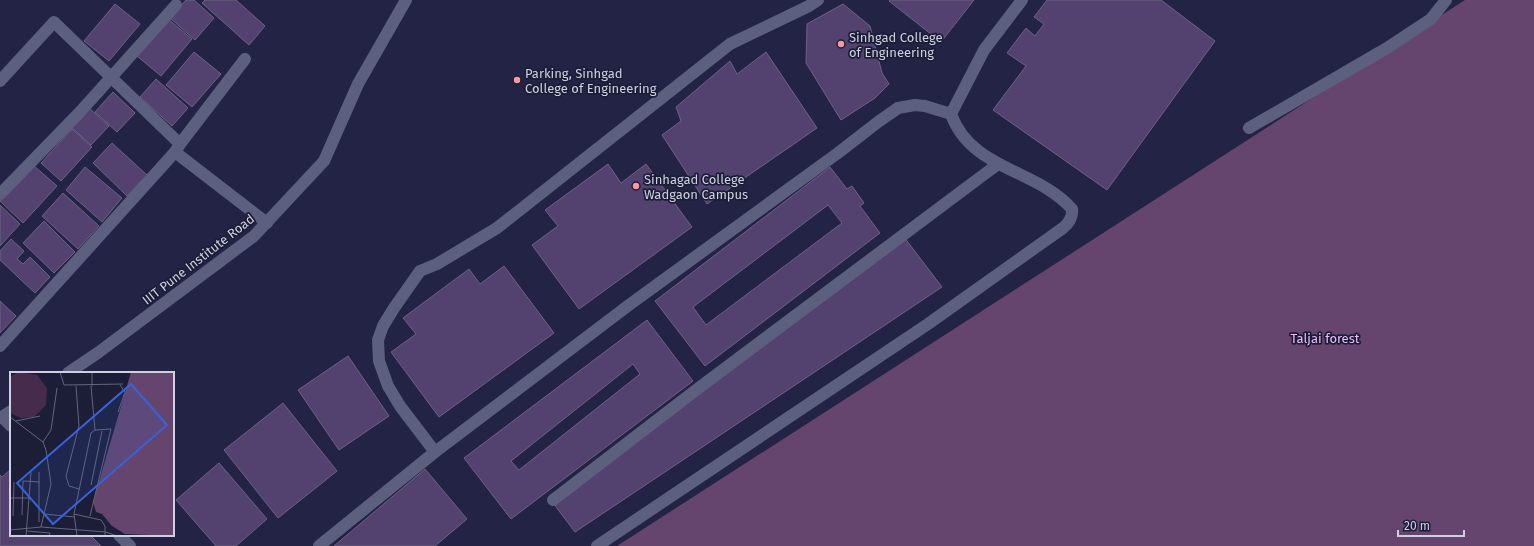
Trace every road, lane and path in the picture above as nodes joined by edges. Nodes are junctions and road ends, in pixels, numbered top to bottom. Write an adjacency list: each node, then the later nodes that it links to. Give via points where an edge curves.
1 (406, 0): 14 (street, IIIT Pune Institute Road, via 358,84 324,161)
2 (818, 0): 19 (street, via 730,44 497,228 420,272 383,326 378,340 379,362 388,386 400,406)
3 (1022, 0): 9 (street, via 984,50)
4 (1446, 0): 10 (street, via 1431,19 1387,48)
5 (176, 5): 7 (street)
6 (245, 59): 11 (street)
7 (111, 77): 8 (street, via 54,22); 11 (street); 13 (street)
8 (0, 81)
9 (951, 114): 12 (street, via 957,129 965,139); 19 (street, via 925,106 898,108 629,305)
10 (1248, 128)
11 (177, 148): 14 (street); 15 (street)
12 (998, 164): 20 (street); 24 (street, via 1057,194 1072,209 1069,222 928,324)
13 (0, 194)
14 (267, 223): 16 (street, IIIT Pune Institute Road, via 254,236)
15 (0, 346)
16 (69, 372)
17 (4, 415): 18 (street)
18 (10, 424)
19 (435, 452): 23 (street)
20 (553, 500)
21 (120, 536): 22 (street)
22 (130, 546)
23 (319, 546)
24 (597, 546)

